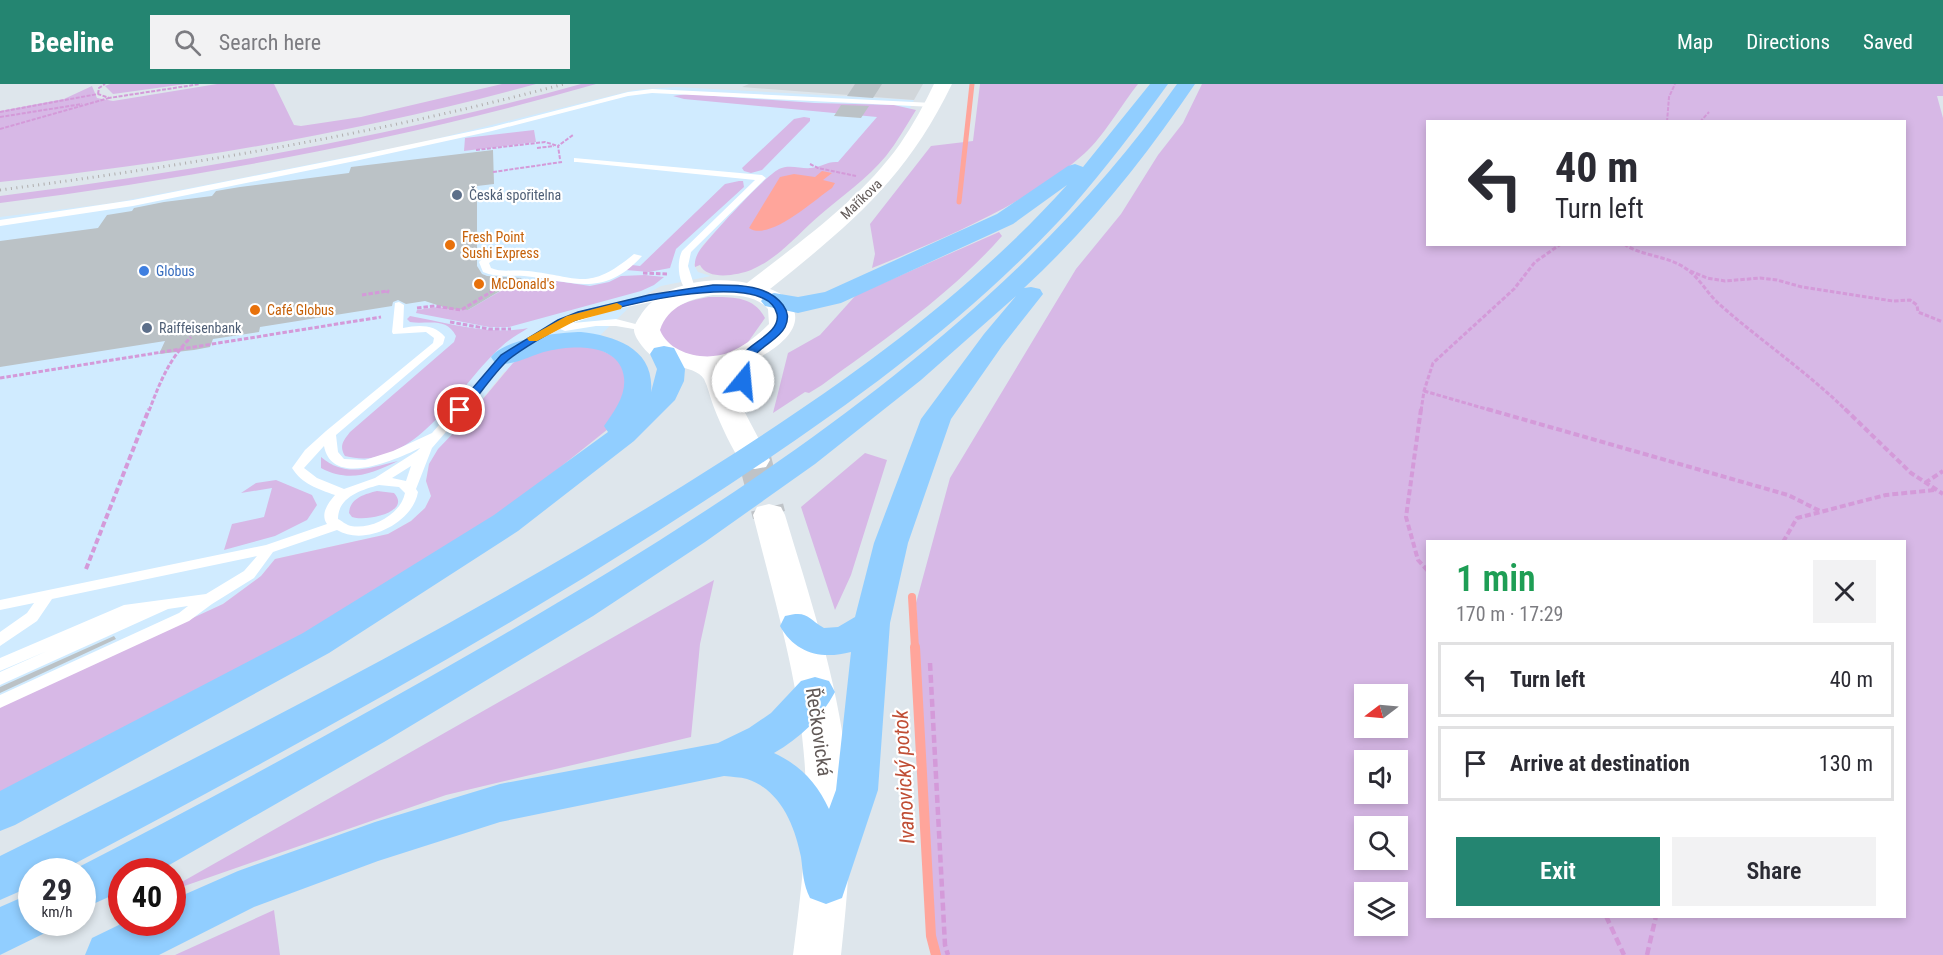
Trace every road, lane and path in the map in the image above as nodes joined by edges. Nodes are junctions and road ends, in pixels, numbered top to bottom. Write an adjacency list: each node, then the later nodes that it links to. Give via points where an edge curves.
1 (105, 84): 7 (path)
2 (200, 84): 8 (path)
3 (943, 84): 10 (street, Maříkova)
4 (1159, 84): 18 (highway)
5 (1186, 84): 27 (highway, via 1128,165)
6 (1675, 84): 14 (path, via 1669,97)
7 (98, 94): 8 (path); 11 (path)
8 (110, 98): 9 (path)
9 (95, 102): 13 (path); 16 (path)
10 (933, 105): 26 (lane, via 652,91 366,157 142,201); 37 (street, Maříkova, via 912,142 874,189)
11 (0, 112)
12 (1709, 112): 15 (path)
13 (0, 117)
14 (1667, 120)
15 (1702, 120)
16 (0, 129)
17 (573, 135): 19 (path)
18 (1116, 141): 37 (highway, via 1005,219 821,302 798,305); 86 (highway, via 1058,208 972,290 913,340 746,460 645,525 385,679)
19 (558, 146): 20 (path); 22 (path)
20 (537, 148)
21 (577, 160): 22 (path); 34 (lane, via 762,178 683,258)
22 (560, 162): 24 (path)
23 (810, 164): 25 (path)
24 (494, 172)
25 (856, 176)
26 (0, 223)
27 (1070, 232): 76 (highway, via 1049,272 936,419 891,543); 87 (highway, via 967,329 838,434 647,565 382,724)
28 (1558, 246): 53 (path, via 1535,262 1514,289 1433,363)
29 (1627, 246): 32 (path, via 1665,257)
30 (502, 252): 33 (lane, via 484,262 486,270 584,282 602,280)
31 (637, 256): 33 (lane)
32 (1688, 270): 43 (path, via 1725,281 1760,278 1893,301 1910,300 1917,305 1918,312); 59 (path, via 1718,303 1814,379)
33 (618, 271): 34 (path, via 667,275)
34 (686, 285): 37 (street, via 723,287); 45 (lane, via 582,315); 47 (street, via 650,321)
35 (492, 291): 40 (path, via 461,310 435,306)
36 (362, 295): 38 (path, via 388,291)
37 (763, 296): 49 (street, via 783,316 781,325)
38 (386, 299)
39 (399, 305): 54 (lane, via 397,332 432,330 440,340)
40 (411, 309)
41 (384, 313): 48 (path)
42 (441, 320): 44 (path)
43 (1943, 322)
44 (513, 329)
45 (542, 333): 47 (lane, via 607,321 633,324); 50 (lane)
46 (191, 337): 48 (path)
47 (655, 342): 51 (street, via 681,361); 64 (highway, via 671,369 670,381 659,400 623,435)
48 (178, 350): 52 (path); 71 (path, via 165,369)
49 (747, 356): 51 (street, via 730,362); 51 (street, via 743,376 755,460 718,379)
50 (505, 357): 55 (lane); 64 (highway, via 547,343 589,340 623,353 640,379 637,399 623,421 558,478)
51 (705, 363)
52 (0, 378)
53 (1424, 391): 65 (path, via 1788,495); 70 (path, via 1406,517 1418,560)
54 (330, 434): 55 (lane, via 335,457 354,464 394,456); 62 (lane, via 298,468 312,481)
55 (438, 434): 56 (lane)
56 (422, 454): 58 (lane); 60 (lane)
57 (1943, 471): 59 (path)
58 (380, 481): 60 (lane, via 403,483); 62 (lane)
59 (1925, 483): 61 (path)
60 (410, 488): 67 (lane, via 412,502 407,510 385,524 358,530)
61 (1936, 490): 63 (path); 65 (path, via 1887,495)
62 (345, 494): 67 (lane, via 330,515)
63 (1943, 494)
64 (544, 496): 85 (highway, via 316,643)
65 (1822, 512): 68 (path, via 1797,518)
66 (769, 515): 77 (street, Řečkovická)
67 (336, 526): 69 (lane)
68 (1785, 540)
69 (268, 549): 71 (lane); 73 (lane, via 249,578)
70 (1426, 569)
71 (78, 589): 72 (lane)
72 (46, 595): 75 (lane); 78 (lane, via 32,617)
73 (208, 599): 74 (lane); 83 (lane, via 184,617)
74 (165, 604): 80 (lane, via 129,609); 81 (lane)
75 (0, 605)
76 (872, 623): 77 (highway, via 856,636 833,642 811,638); 88 (highway, via 857,790)
77 (798, 626): 82 (street, Řečkovická)
78 (0, 640)
79 (930, 663): 95 (path)
80 (0, 665)
81 (0, 679)
82 (815, 692): 84 (highway, via 799,714 756,744); 88 (street, Řečkovická, via 826,769)
83 (0, 702)
84 (724, 759): 88 (highway, via 760,765 790,783 803,801 820,840); 93 (highway, via 500,803 375,842 238,892)
85 (0, 812)
86 (0, 879)
87 (96, 881)
88 (826, 883): 94 (street, Řečkovická)
89 (1607, 918): 96 (path)
90 (1656, 918): 97 (path)
91 (18, 922): 92 (highway)
92 (0, 932)
93 (110, 955)
94 (817, 955)
95 (948, 955)
96 (1624, 955)
97 (1647, 955)

